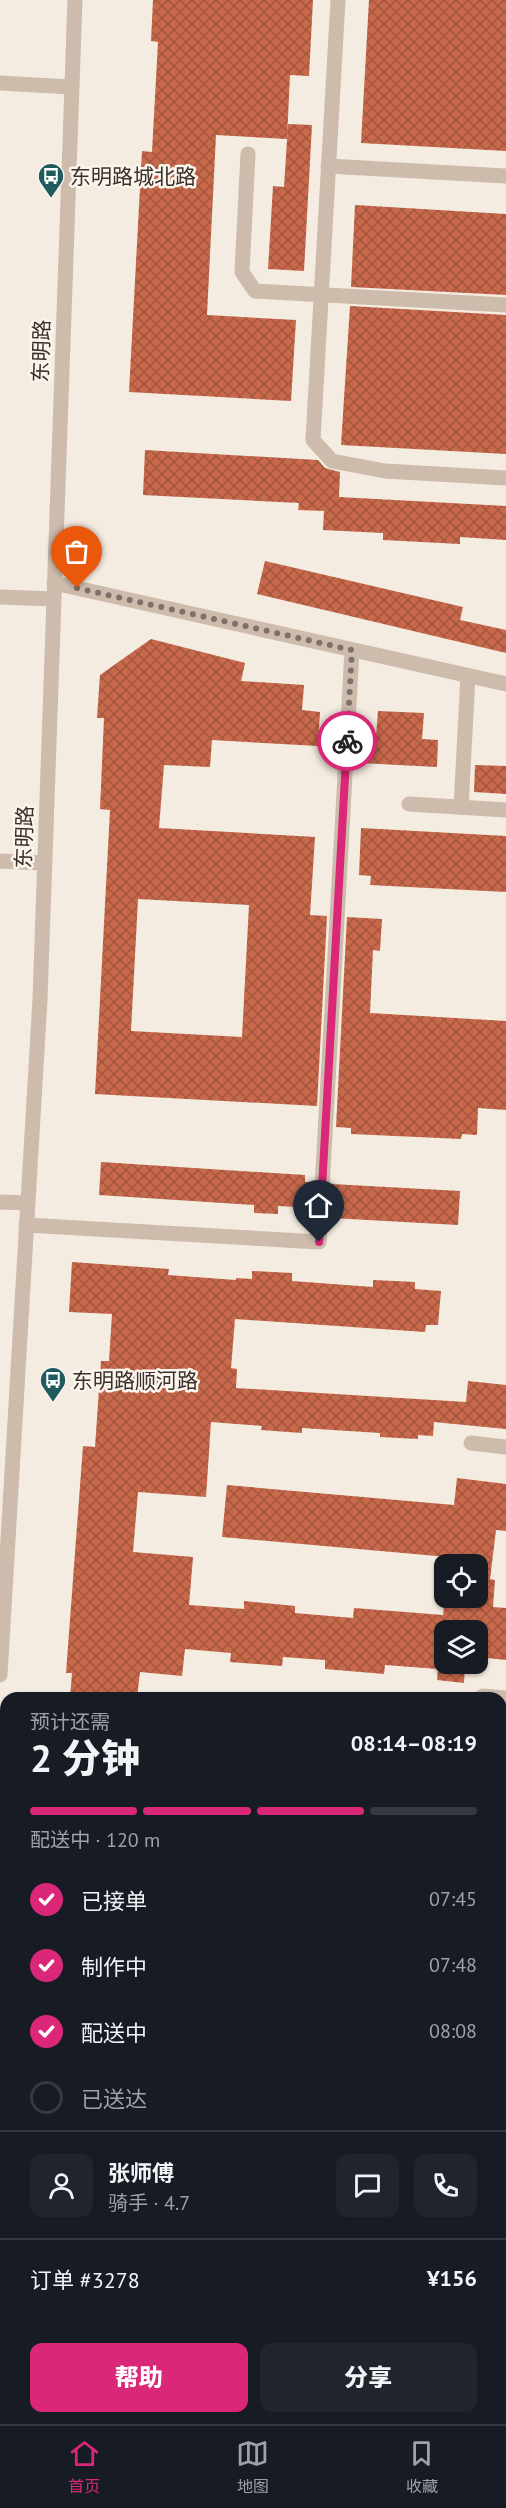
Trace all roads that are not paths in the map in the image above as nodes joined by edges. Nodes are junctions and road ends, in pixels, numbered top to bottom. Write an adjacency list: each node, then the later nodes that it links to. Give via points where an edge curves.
1 (75, 0): 4 (street, 东明路)
2 (338, 0): 6 (street)
3 (0, 83): 4 (street)
4 (71, 87): 11 (street, 东明路)
5 (248, 154): 8 (street, via 242,272 255,291)
6 (328, 166): 7 (street); 8 (street)
7 (506, 176)
8 (321, 295): 9 (street); 10 (street, via 313,440 332,461 385,471)
9 (506, 305)
10 (506, 478)
11 (54, 583): 13 (street, 东明路); 14 (street)
12 (0, 597): 13 (street)
13 (54, 599): 21 (street, 东明路)
14 (352, 650): 15 (street); 24 (street, via 319,1242)
15 (468, 676): 16 (street); 18 (street)
16 (506, 684)
17 (409, 804): 18 (street)
18 (461, 807): 19 (street)
19 (506, 810)
20 (0, 861): 21 (street)
21 (44, 863): 23 (street, 东明路)
22 (0, 1202): 23 (street)
23 (27, 1203): 24 (street, 东明路)
24 (26, 1225): 27 (street, 东明路)
25 (471, 1443): 26 (street)
26 (506, 1447)
27 (3, 1586): 28 (street, 东明路)
28 (0, 1675)

